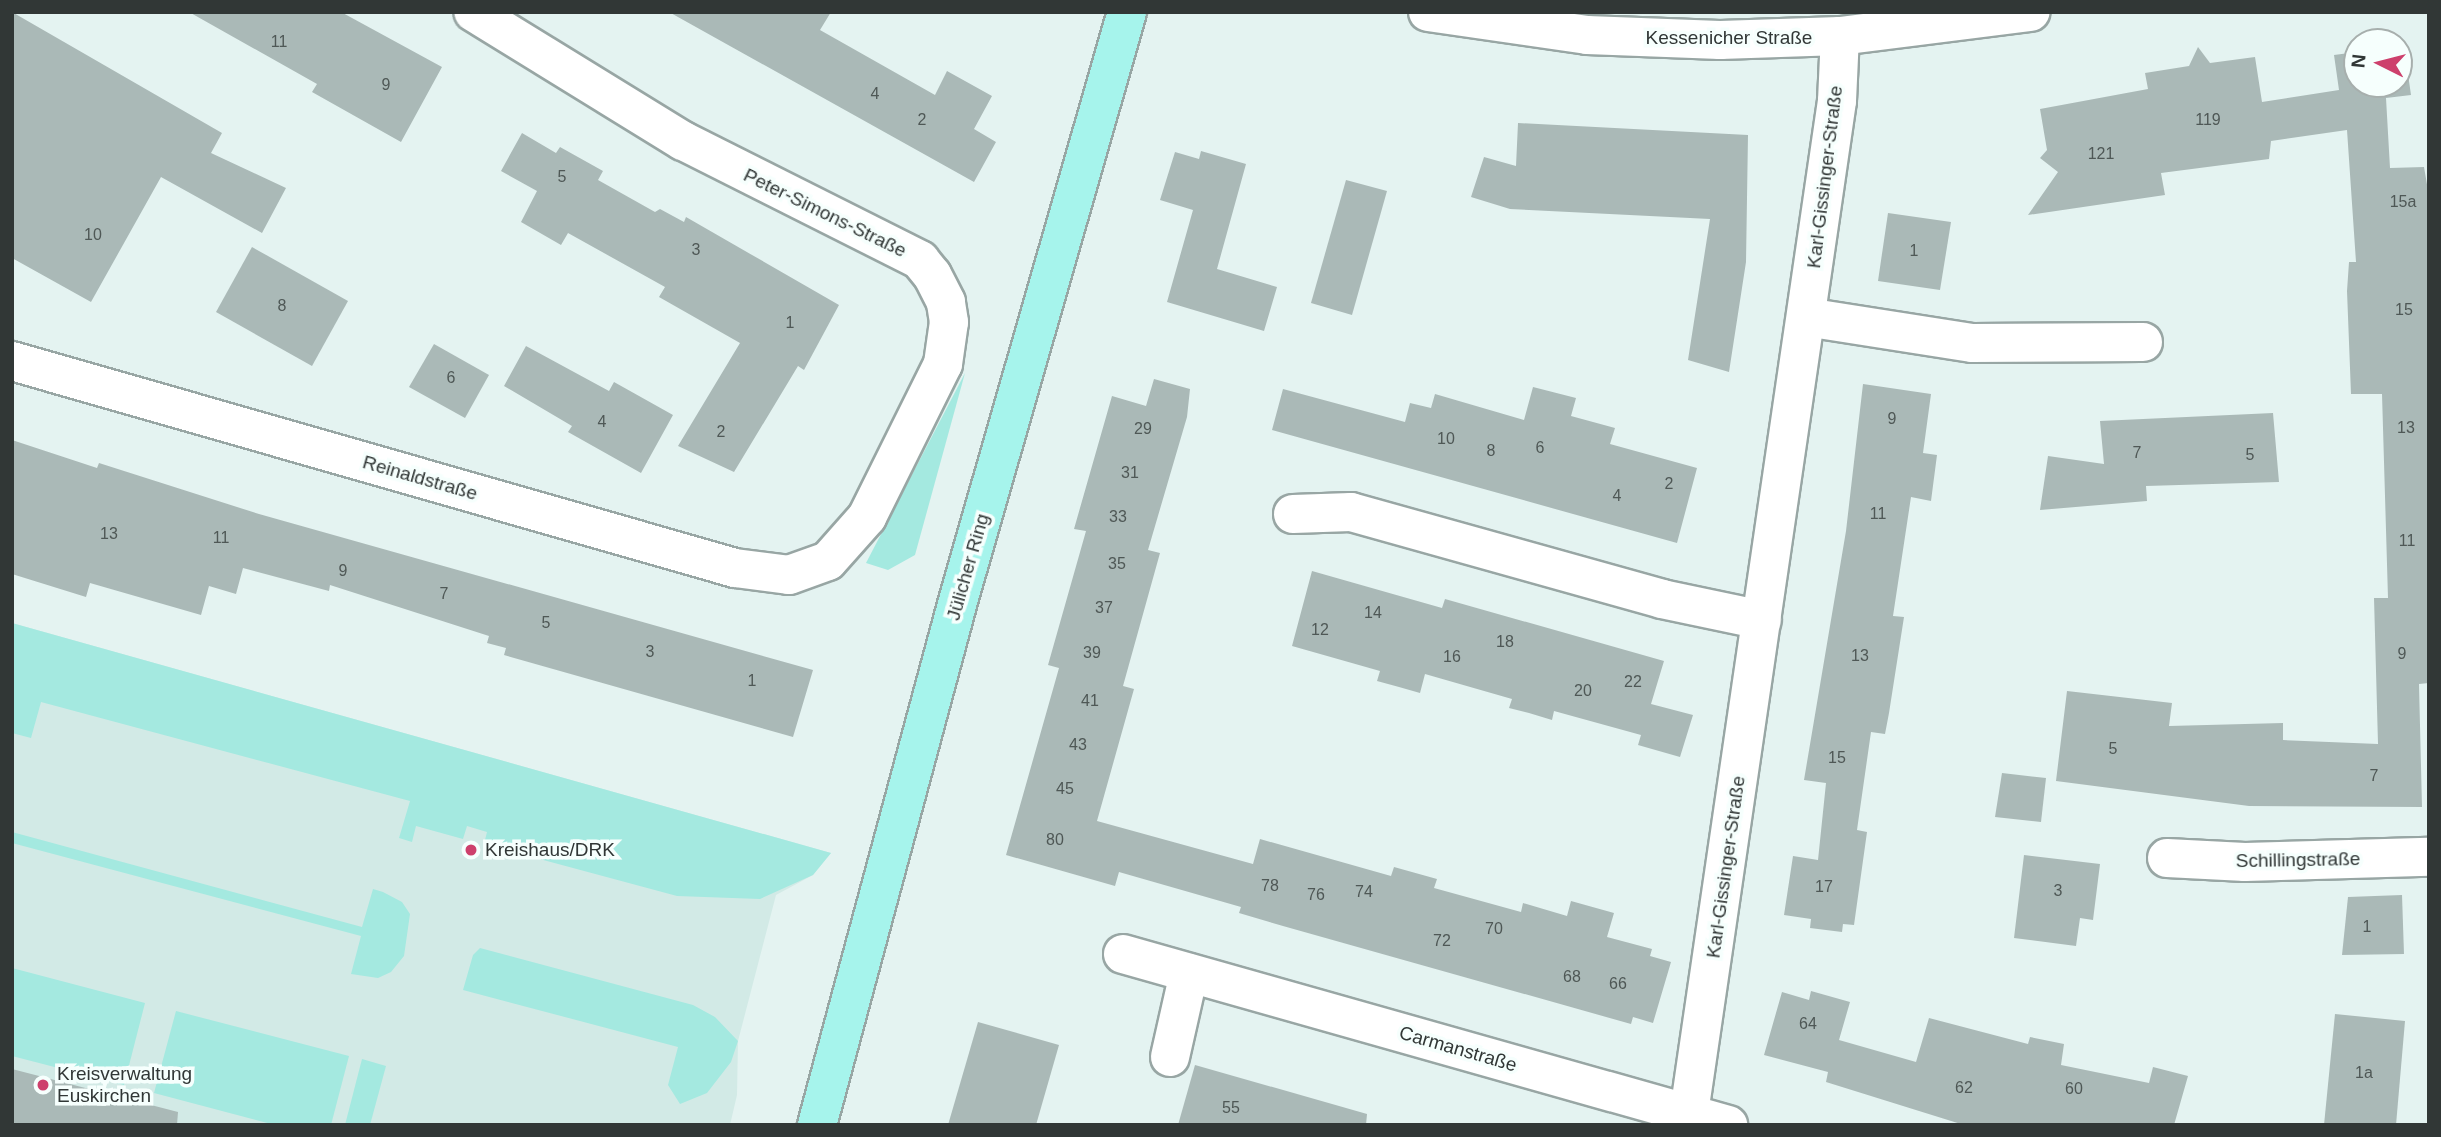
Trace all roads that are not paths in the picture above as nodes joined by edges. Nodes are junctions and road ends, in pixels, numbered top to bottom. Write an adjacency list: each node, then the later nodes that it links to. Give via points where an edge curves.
1 (473, 12): 10 (street, Peter-Simons-Straße, via 683,141 920,260 932,275 946,302 949,322 943,364 867,517)
2 (1127, 12): 18 (main road, Jülicher Ring, via 958,601)
3 (1428, 12): 5 (street, Kessenicher Straße, via 1504,26 1629,38)
4 (2030, 12): 5 (street, Kessenicher Straße)
5 (1840, 37): 6 (street, Karl-Gissinger-Straße, via 1838,101)
6 (1806, 317): 7 (street, via 1972,343); 11 (street, Karl-Gissinger-Straße)
7 (2143, 342)
8 (12, 361): 10 (street, Reinaldstraße, via 735,568 789,575)
9 (1293, 514): 11 (street, via 1351,512 1662,600)
10 (828, 561)
11 (1762, 620): 17 (street, Karl-Gissinger-Straße)
12 (2168, 858): 13 (street, Schillingstraße, via 2245,862)
13 (2429, 858)
14 (1122, 954): 15 (street, Carmanstraße)
15 (1189, 973): 16 (street); 17 (street, Carmanstraße)
16 (1170, 1057)
17 (1689, 1113): 19 (street, Carmanstraße)
18 (817, 1125)
19 (1727, 1125)

